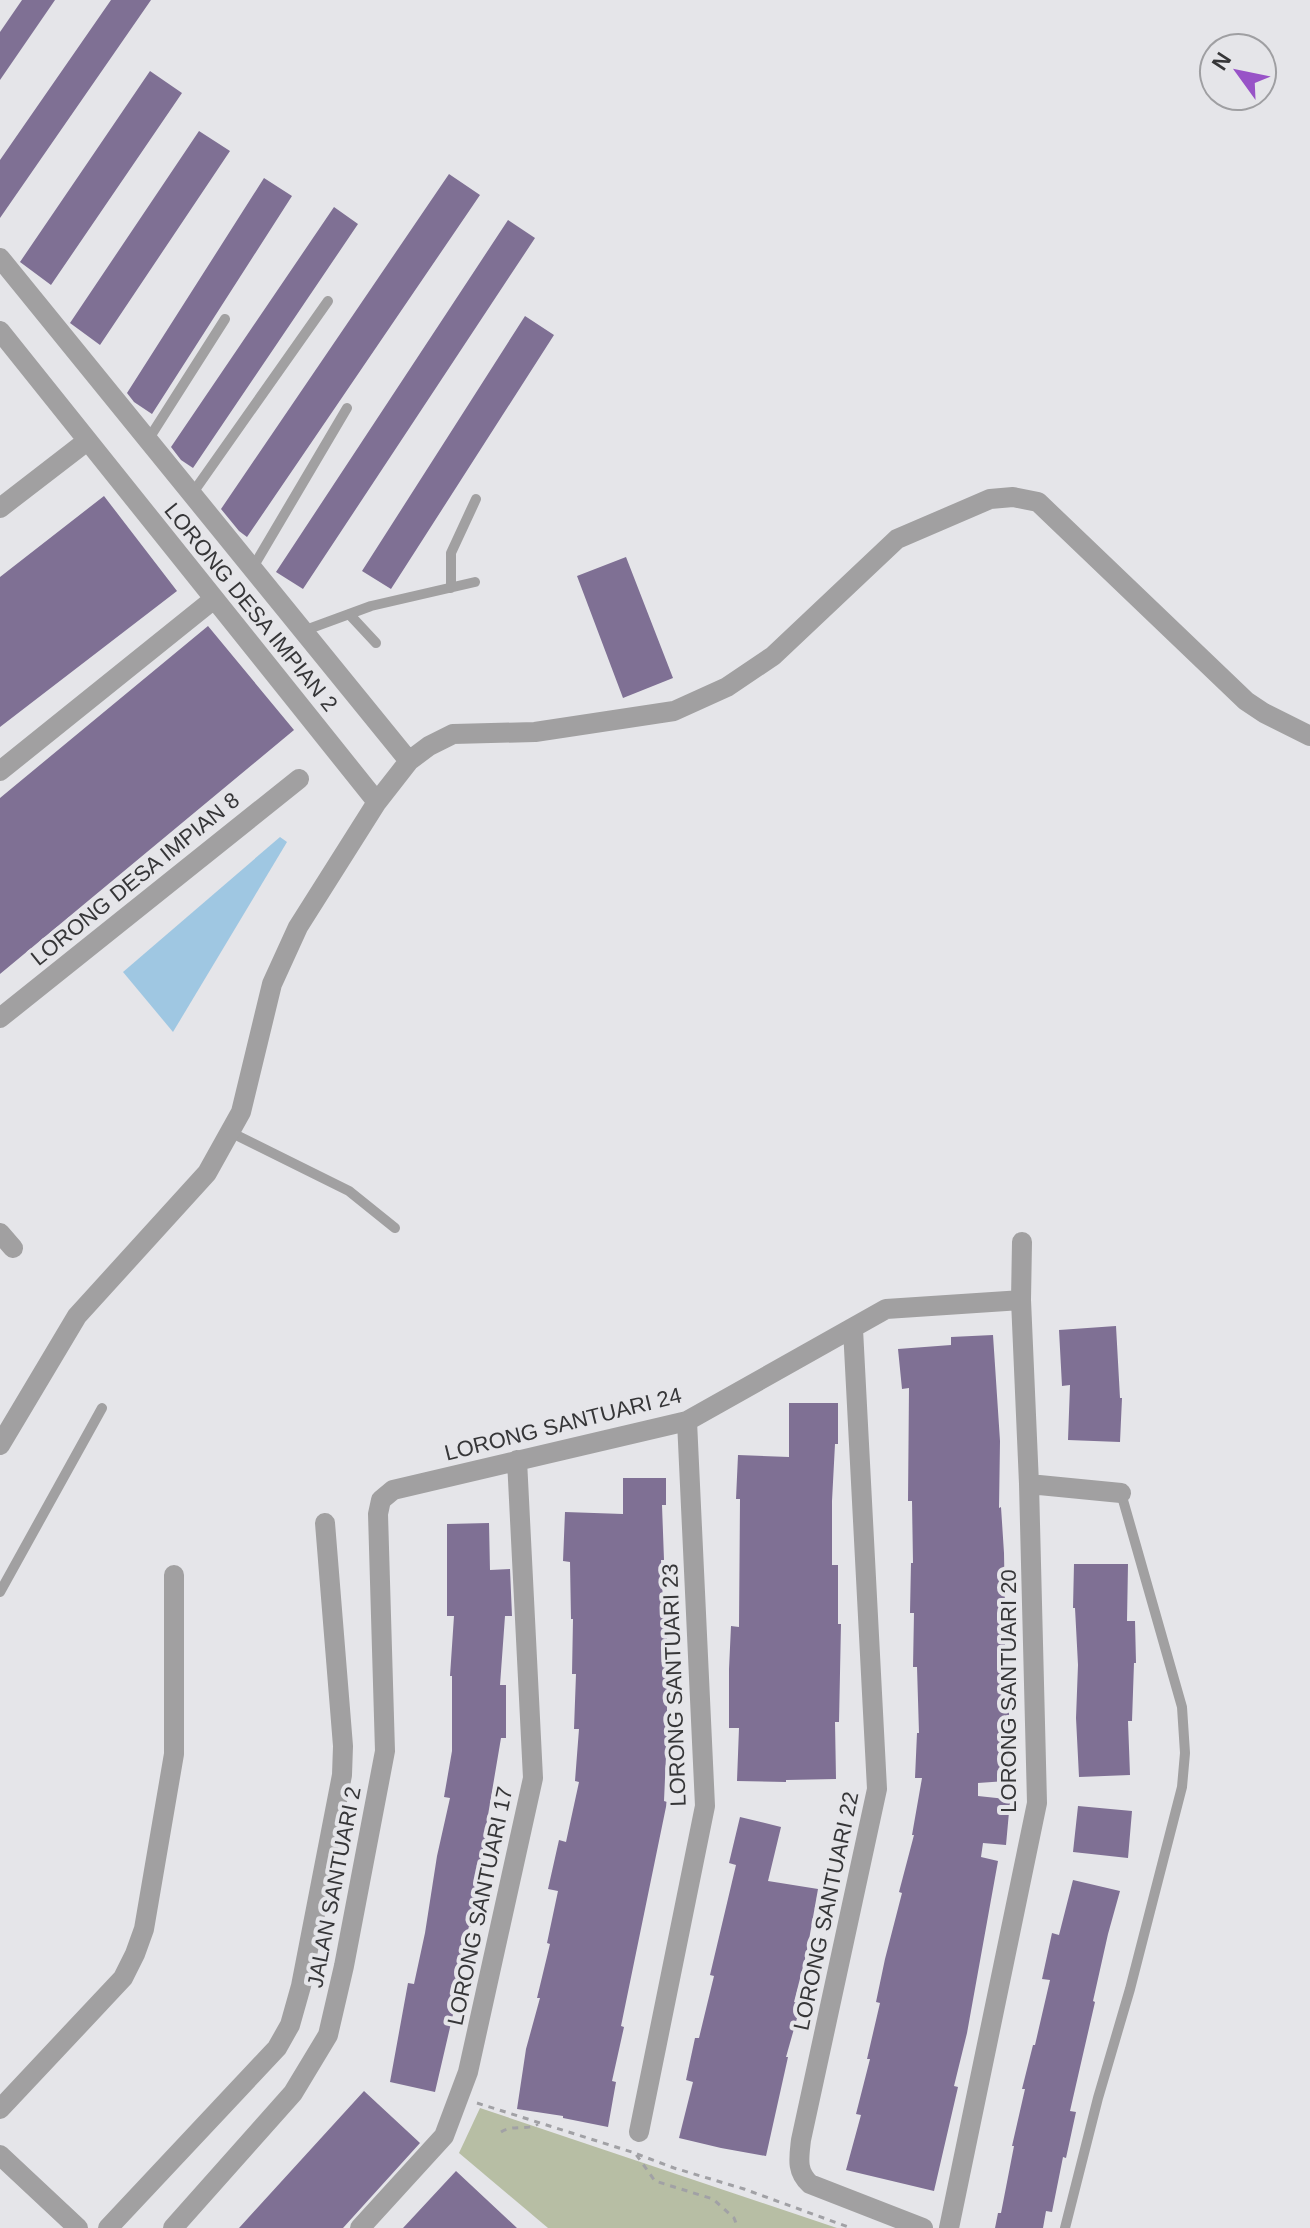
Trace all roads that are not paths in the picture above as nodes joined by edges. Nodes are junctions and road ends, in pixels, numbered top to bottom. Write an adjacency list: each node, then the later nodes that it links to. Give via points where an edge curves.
1 (0, 258): 6 (street)
2 (328, 301): 8 (lane)
3 (225, 319): 6 (lane)
4 (0, 331): 7 (street, LORONG DESA IMPIAN 2)
5 (347, 408): 11 (lane)
6 (148, 440): 8 (street)
7 (87, 441): 10 (street); 14 (street, LORONG DESA IMPIAN 2)
8 (192, 494): 11 (street)
9 (476, 499): 13 (lane, via 451,553)
10 (0, 508)
11 (252, 569): 16 (street)
12 (475, 582): 13 (lane)
13 (451, 588): 15 (lane)
14 (214, 599): 20 (street); 22 (street, LORONG DESA IMPIAN 2)
15 (349, 614): 16 (lane); 17 (lane)
16 (303, 631): 19 (street)
17 (376, 643)
18 (1310, 736): 19 (street, via 1246,701 1038,502 1013,497 990,499 897,539 773,656 727,687 674,711 535,732 453,734)
19 (409, 761): 22 (street)
20 (0, 771)
21 (299, 779): 23 (street, LORONG DESA IMPIAN 8)
22 (377, 802): 24 (street, via 298,927 272,984 241,1112)
23 (0, 1018)
24 (230, 1132): 25 (lane, via 349,1191); 31 (street, via 207,1173 77,1316)
25 (395, 1228)
26 (1022, 1242): 27 (street, LORONG SANTUARI 20)
27 (1021, 1300): 28 (street, LORONG SANTUARI 24, via 886,1309); 33 (street, LORONG SANTUARI 20)
28 (853, 1329): 30 (street, LORONG SANTUARI 24); 46 (street, LORONG SANTUARI 22, via 877,1789 799,2158 802,2176 810,2184)
29 (102, 1408): 38 (lane)
30 (687, 1421): 32 (street, LORONG SANTUARI 24); 40 (street, LORONG SANTUARI 23, via 705,1806)
31 (0, 1445)
32 (517, 1460): 35 (street, LORONG SANTUARI 24, via 393,1490); 45 (street, LORONG SANTUARI 17, via 533,1778 468,2072 444,2136)
33 (1029, 1484): 34 (street); 47 (street, LORONG SANTUARI 20, via 1037,1803)
34 (1121, 1493): 48 (lane, via 1182,1707 1185,1753 1178,1802)
35 (381, 1500): 44 (street, JALAN SANTUARI 2, via 385,1751 328,2035 293,2093)
36 (325, 1523): 43 (street, via 342,1775 290,2025 277,2048)
37 (174, 1575): 39 (street, via 174,1754 144,1929 123,1978)
38 (0, 1592)
39 (0, 2109)
40 (637, 2142)
41 (0, 2155): 42 (street)
42 (78, 2228)
43 (108, 2228)
44 (173, 2228)
45 (360, 2228)
46 (923, 2228)
47 (949, 2228)
48 (1065, 2228)

